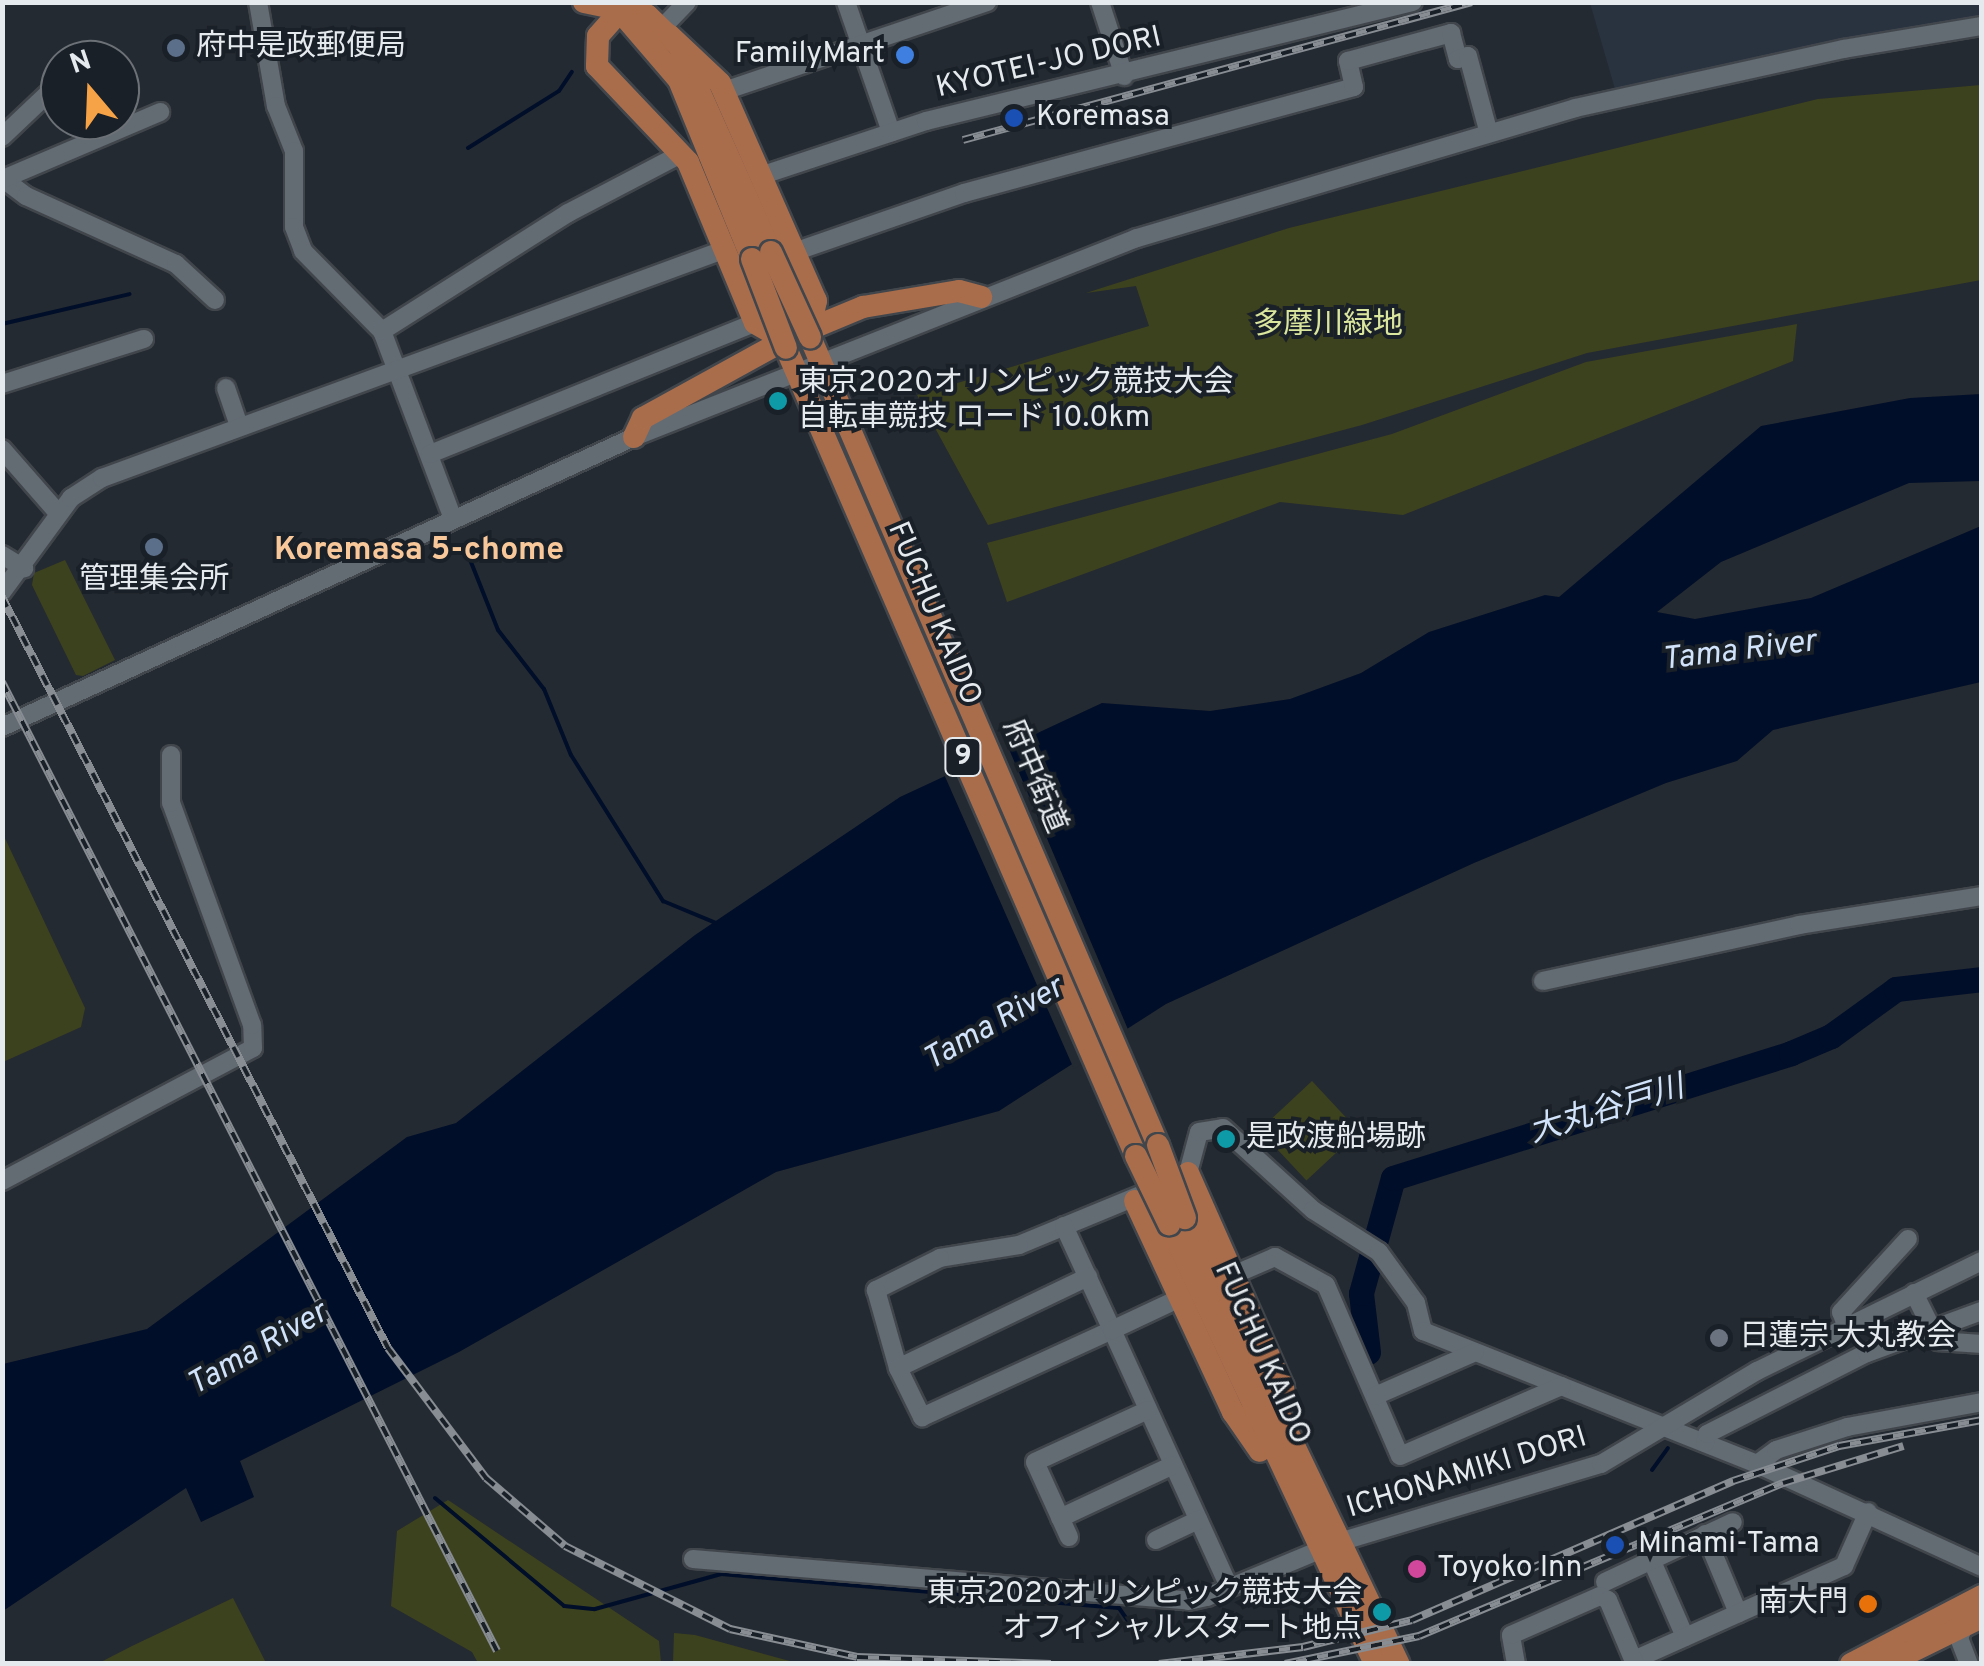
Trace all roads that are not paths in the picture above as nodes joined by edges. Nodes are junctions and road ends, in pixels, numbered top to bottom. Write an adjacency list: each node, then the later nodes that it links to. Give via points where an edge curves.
1 (258, 2): 28 (street, via 276,106 294,151 294,226 303,251)
2 (584, 2): 8 (main road)
3 (687, 2): 10 (street)
4 (846, 2): 11 (street)
5 (988, 2): 11 (street)
6 (1100, 2): 12 (street)
7 (1413, 2): 12 (street, KYOTEI-JO DORI)
8 (624, 6): 10 (main road); 19 (main road, via 595,44 597,66); 23 (main road, FUCHU KAIDO / 9, via 679,80)
9 (1982, 26): 16 (street, via 1844,48)
10 (666, 32): 13 (main road, via 706,64); 23 (main road, 9, via 694,71)
11 (861, 45): 13 (street); 17 (street)
12 (1124, 76): 17 (street, KYOTEI-JO DORI)
13 (724, 91): 20 (main road)
14 (40, 101): 18 (street)
15 (160, 112): 21 (street)
16 (1488, 130): 23 (street, via 1468,56 1458,58 1451,34 1348,61 1354,87 964,193); 24 (street, via 1154,232)
17 (891, 132): 20 (street, KYOTEI-JO DORI)
18 (2, 137)
19 (681, 154): 22 (main road); 28 (street, via 568,212)
20 (760, 176): 23 (main road)
21 (3, 179): 25 (street, via 176,264)
22 (726, 249): 29 (main road); 31 (street)
23 (772, 254): 26 (main road); 29 (main road, FUCHU KAIDO / 9, bridge)
24 (980, 297): 27 (main road, via 959,292); 32 (street)
25 (216, 300)
26 (816, 301): 27 (main road); 29 (main road)
27 (842, 316): 29 (main road)
28 (382, 331): 31 (street)
29 (784, 335): 32 (main road, 府中街道 / 9); 33 (main road, FUCHU KAIDO / 9); 37 (main road, via 643,418); 39 (street)
30 (144, 339): 34 (street)
31 (401, 366): 36 (street); 39 (street)
32 (826, 372): 33 (street); 49 (main road, 府中街道 / 9, via 1144,1112)
33 (801, 382): 37 (street); 49 (main road, FUCHU KAIDO / 9, via 1120,1123)
34 (2, 384)
35 (226, 388): 36 (street)
36 (240, 425): 40 (street, via 102,478)
37 (634, 437): 41 (street)
38 (2, 449): 40 (street)
39 (430, 454): 41 (street)
40 (58, 513): 43 (street)
41 (452, 516): 45 (street)
42 (2, 554): 43 (street)
43 (24, 568): 44 (street)
44 (2, 592)
45 (2, 727)
46 (171, 755): 51 (street, via 170,803 252,1024 252,1048)
47 (1982, 896): 48 (street, via 1799,925)
48 (1543, 981)
49 (1147, 1151): 53 (main road, FUCHU KAIDO / 9, bridge)
50 (1188, 1173): 52 (street); 57 (main road); 66 (street, via 1195,1136 1204,1128 1223,1128 1314,1210 1374,1249 1416,1303 1424,1331)
51 (2, 1180)
52 (1135, 1201): 54 (street); 60 (main road)
53 (1177, 1221): 71 (main road, 9); 77 (main road, FUCHU KAIDO / 9)
54 (1064, 1226): 58 (street); 67 (street, via 1019,1245 940,1258 876,1290)
55 (1908, 1239): 63 (street, via 1841,1312)
56 (1982, 1261): 59 (street, ICHONAMIKI DORI)
57 (1231, 1276): 69 (street, via 1275,1257 1326,1285); 71 (main road, via 1283,1387 1284,1396)
58 (1088, 1277): 64 (street); 67 (street)
59 (1914, 1293): 62 (street); 63 (street, ICHONAMIKI DORI)
60 (1180, 1298): 64 (street); 77 (main road, via 1233,1412)
61 (1982, 1311): 62 (street)
62 (1928, 1323): 65 (street, via 1942,1344); 74 (street, via 1707,1434)
63 (1848, 1326): 73 (street, ICHONAMIKI DORI)
64 (1112, 1330): 67 (street, via 922,1417); 72 (street)
65 (1982, 1344)
66 (1476, 1352): 68 (street); 69 (street)
67 (898, 1368)
68 (1562, 1386): 69 (street, via 1400,1456); 73 (street)
69 (1375, 1396)
70 (1982, 1402): 75 (street, via 1847,1427 1776,1450)
71 (1271, 1408): 85 (main road, 9)
72 (1148, 1410): 76 (street); 79 (street, via 1035,1462)
73 (1665, 1428): 74 (street); 85 (street, ICHONAMIKI DORI, via 1582,1472)
74 (1705, 1443): 75 (street)
75 (1757, 1464): 78 (street)
76 (1173, 1465): 79 (street); 80 (street)
77 (1293, 1499): 85 (main road, FUCHU KAIDO / 9)
78 (1868, 1512): 88 (street); 92 (street, via 1844,1566)
79 (1060, 1518): 83 (street)
80 (1198, 1520): 84 (street); 90 (street)
81 (1733, 1522): 82 (street)
82 (1705, 1534): 87 (street); 92 (street)
83 (1070, 1536)
84 (1156, 1540)
85 (1329, 1545): 90 (street, ICHONAMIKI DORI); 96 (main road, FUCHU KAIDO / 9); 97 (main road, FUCHU KAIDO / 9)
86 (693, 1559): 90 (street, ICHONAMIKI DORI, via 1188,1601)
87 (1651, 1559): 89 (street); 94 (street)
88 (1982, 1567)
89 (1605, 1582)
90 (1230, 1587)
91 (1982, 1596): 99 (main road)
92 (1738, 1613): 94 (street)
93 (1974, 1620): 100 (main road); 101 (street, via 1959,1638)
94 (1685, 1637): 95 (street)
95 (1635, 1662): 98 (street, via 1600,1596 1511,1635)
96 (1375, 1664)
97 (1399, 1664)
98 (1516, 1664)
99 (1851, 1664)
100 (1886, 1664)
101 (1969, 1664)

